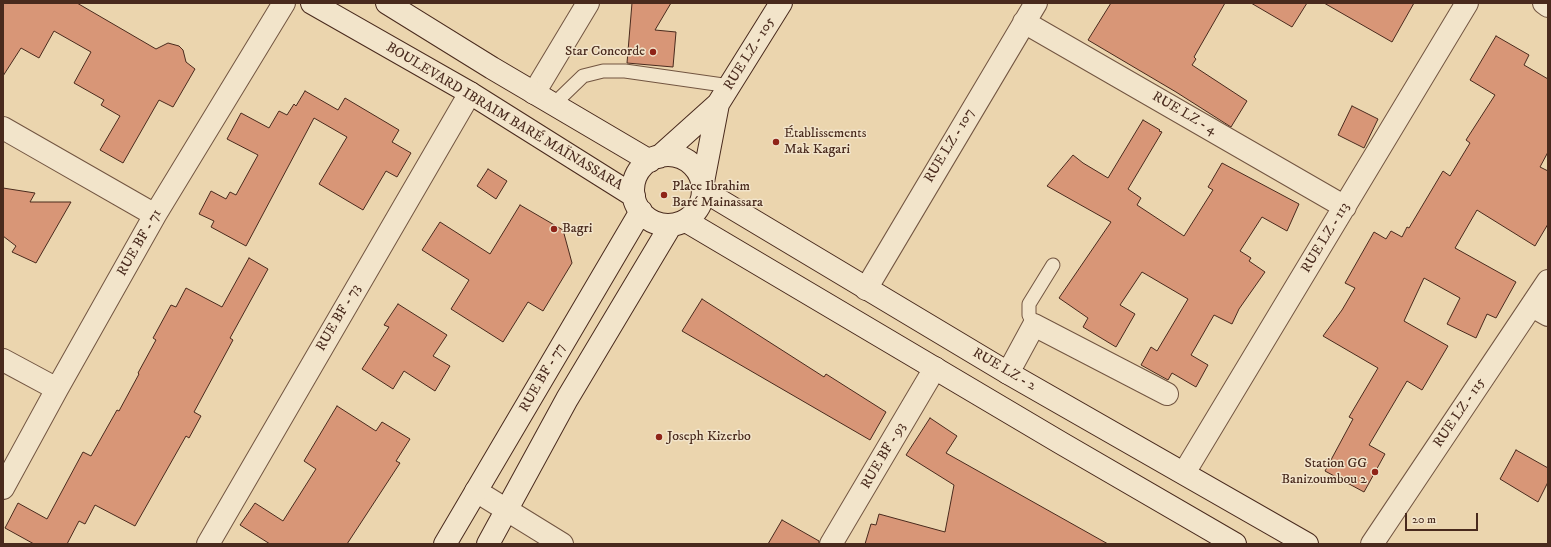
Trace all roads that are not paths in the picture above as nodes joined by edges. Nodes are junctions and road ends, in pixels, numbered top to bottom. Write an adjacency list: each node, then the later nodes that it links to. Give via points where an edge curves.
1 (284, 3): 21 (street, RUE BF - 71)
2 (312, 3): 12 (street, BOULEVARD IBRAIM BARÉ MAÏNASSARA)
3 (387, 3): 13 (street)
4 (588, 3): 13 (street)
5 (781, 3): 11 (street, RUE LZ - 105)
6 (1036, 3): 10 (street, RUE LZ - 107)
7 (1467, 3): 20 (street, RUE LZ - 113)
8 (1544, 3): 9 (street)
9 (1548, 6)
10 (1024, 22): 20 (street, RUE LZ - 4); 25 (street, RUE LZ - 107)
11 (730, 86): 14 (lane, via 603,70 583,76); 15 (street, RUE LZ - 105)
12 (470, 93): 19 (street, BOULEVARD IBRAIM BARÉ MAÏNASSARA); 37 (street, RUE BF - 73)
13 (534, 93): 14 (street)
14 (554, 104): 17 (street)
15 (718, 104): 17 (street, RUE LZ - 105); 18 (street, RUE LZ - 105)
16 (3, 128): 21 (street)
17 (654, 159): 18 (street, via 669,156 687,161 694,167); 19 (street, via 642,167 636,176 634,186)
18 (703, 187): 22 (street, via 699,208 693,216); 25 (street, RUE LZ - 2)
19 (637, 204): 22 (street, via 646,218 654,222 662,225); 35 (street, RUE BF - 77)
20 (1345, 207): 33 (street, RUE LZ - 113)
21 (155, 215): 31 (street, RUE BF - 71)
22 (679, 223): 29 (street); 36 (street, via 567,398)
23 (1053, 265): 27 (lane, via 1029,304 1029,315)
24 (1548, 281): 26 (street, RUE LZ - 115)
25 (866, 289): 30 (street, RUE LZ - 2)
26 (1540, 311): 44 (street, RUE LZ - 115)
27 (1034, 325): 30 (street); 32 (street)
28 (3, 360): 31 (street)
29 (935, 368): 41 (street, RUE BF - 93); 42 (street)
30 (1008, 373): 33 (street, RUE LZ - 2)
31 (57, 389): 34 (street, RUE BF - 71)
32 (1167, 394)
33 (1184, 473): 43 (street, RUE LZ - 2)
34 (3, 488)
35 (476, 491): 36 (street); 38 (street, RUE BF - 77)
36 (508, 509): 39 (street); 40 (street)
37 (208, 544)
38 (445, 544)
39 (488, 544)
40 (562, 544)
41 (831, 544)
42 (1235, 544)
43 (1307, 544)
44 (1372, 544)

